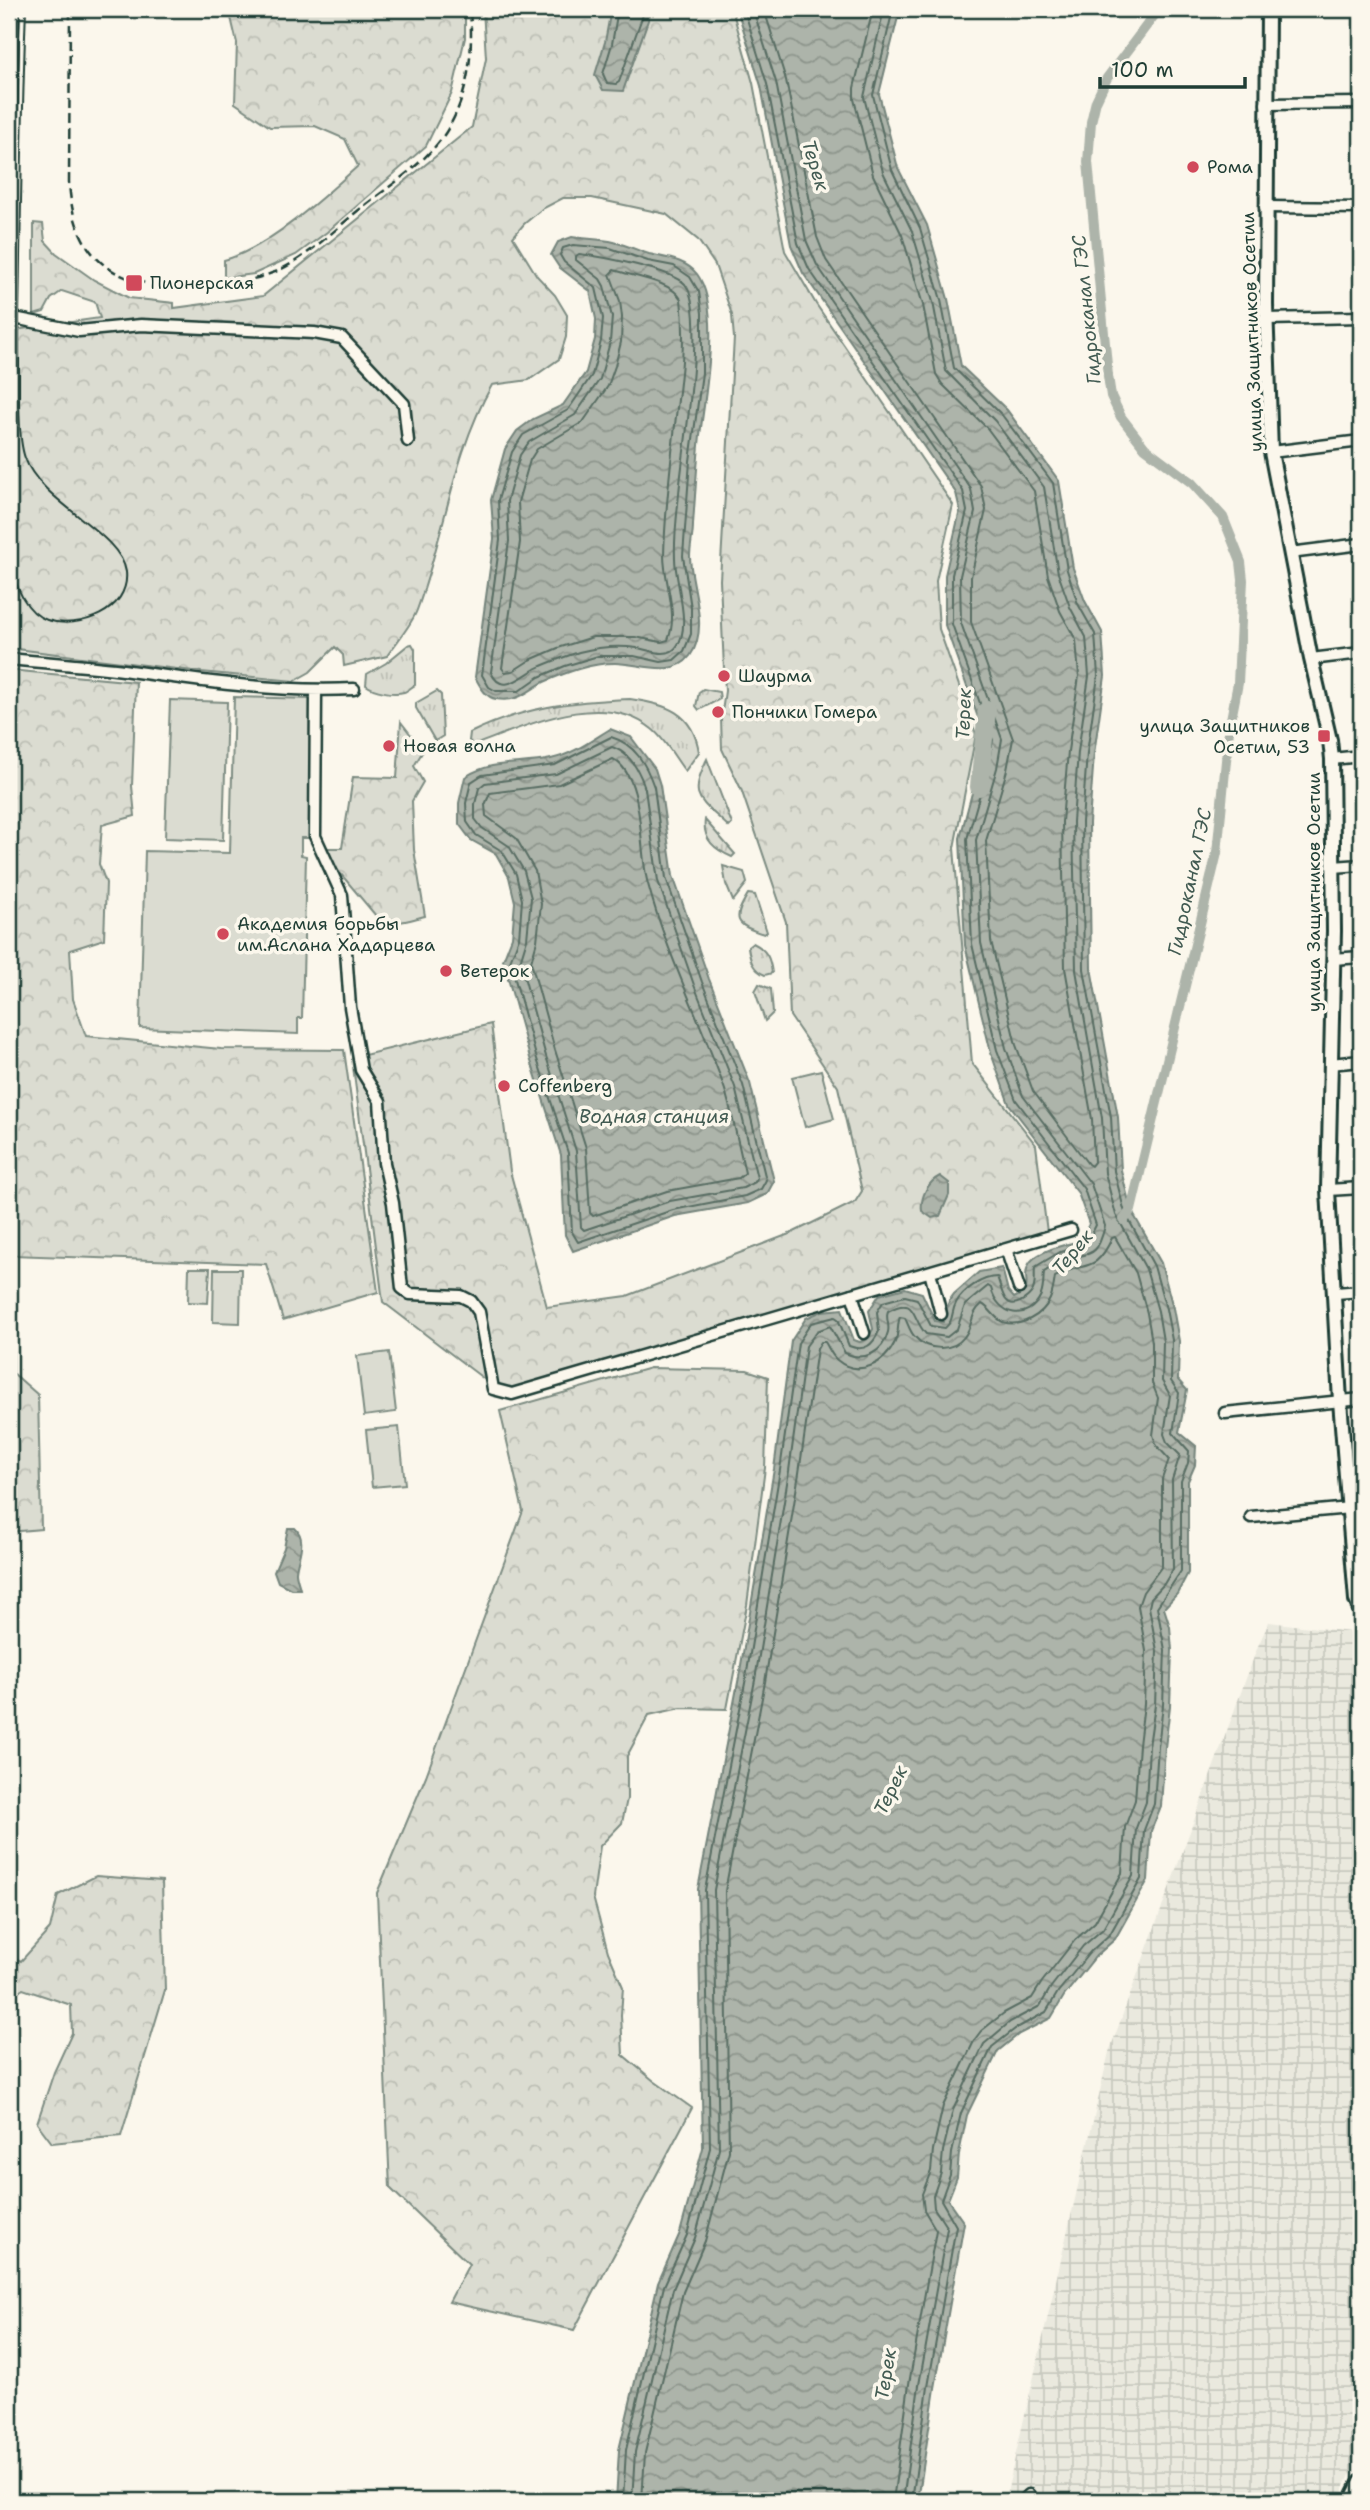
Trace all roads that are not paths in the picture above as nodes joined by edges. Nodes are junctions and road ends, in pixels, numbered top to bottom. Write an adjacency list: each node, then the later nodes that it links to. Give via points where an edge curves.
1 (11, 9): 5 (main road)
2 (1268, 9): 4 (street, улица Защитников Осетии)
3 (1361, 103): 4 (street)
4 (1266, 104): 6 (street, улица Защитников Осетии)
5 (9, 113)
6 (1265, 207): 7 (street); 10 (street, улица Защитников Осетии)
7 (1361, 208)
8 (9, 317): 12 (street, via 79,331 141,325 314,332 342,338 404,404)
9 (1361, 317): 10 (street)
10 (1266, 319): 13 (street, улица Защитников Осетии)
11 (1361, 440): 13 (street)
12 (408, 441)
13 (1271, 452): 15 (street, улица Защитников Осетии)
14 (1361, 544): 15 (street)
15 (1290, 553): 18 (street, улица Защитников Осетии)
16 (1361, 653): 18 (street)
17 (9, 659): 20 (street)
18 (1311, 659): 22 (street, улица Защитников Осетии)
19 (354, 689): 20 (street)
20 (316, 691): 37 (street, via 315,836 342,895 350,1007 361,1070 380,1101 402,1288 410,1294 461,1296 471,1301 479,1312 493,1390 512,1394)
21 (1361, 756): 22 (street)
22 (1332, 760): 24 (street, улица Защитников Осетии)
23 (1361, 865): 24 (street)
24 (1334, 867): 26 (street, улица Защитников Осетии)
25 (1361, 957): 26 (street)
26 (1333, 959): 28 (street, улица Защитников Осетии)
27 (1361, 1061): 28 (street)
28 (1330, 1063): 30 (street, улица Защитников Осетии)
29 (1361, 1188): 30 (street)
30 (1328, 1190): 36 (street, улица Защитников Осетии)
31 (1071, 1230): 32 (street)
32 (1006, 1249): 33 (street); 34 (street)
33 (930, 1272): 37 (street); 38 (street)
34 (1019, 1288)
35 (1361, 1291): 36 (street)
36 (1336, 1293): 41 (street, улица Защитников Осетии)
37 (852, 1294): 39 (street)
38 (941, 1314)
39 (864, 1333)
40 (1361, 1399): 41 (street)
41 (1340, 1401): 42 (street); 43 (street, улица Защитников Осетии)
42 (1225, 1413)
43 (1355, 1507): 44 (street); 45 (street, улица Защитников Осетии)
44 (1251, 1517)
45 (1360, 1604)
46 (1361, 2481): 47 (street)
47 (1352, 2501)

